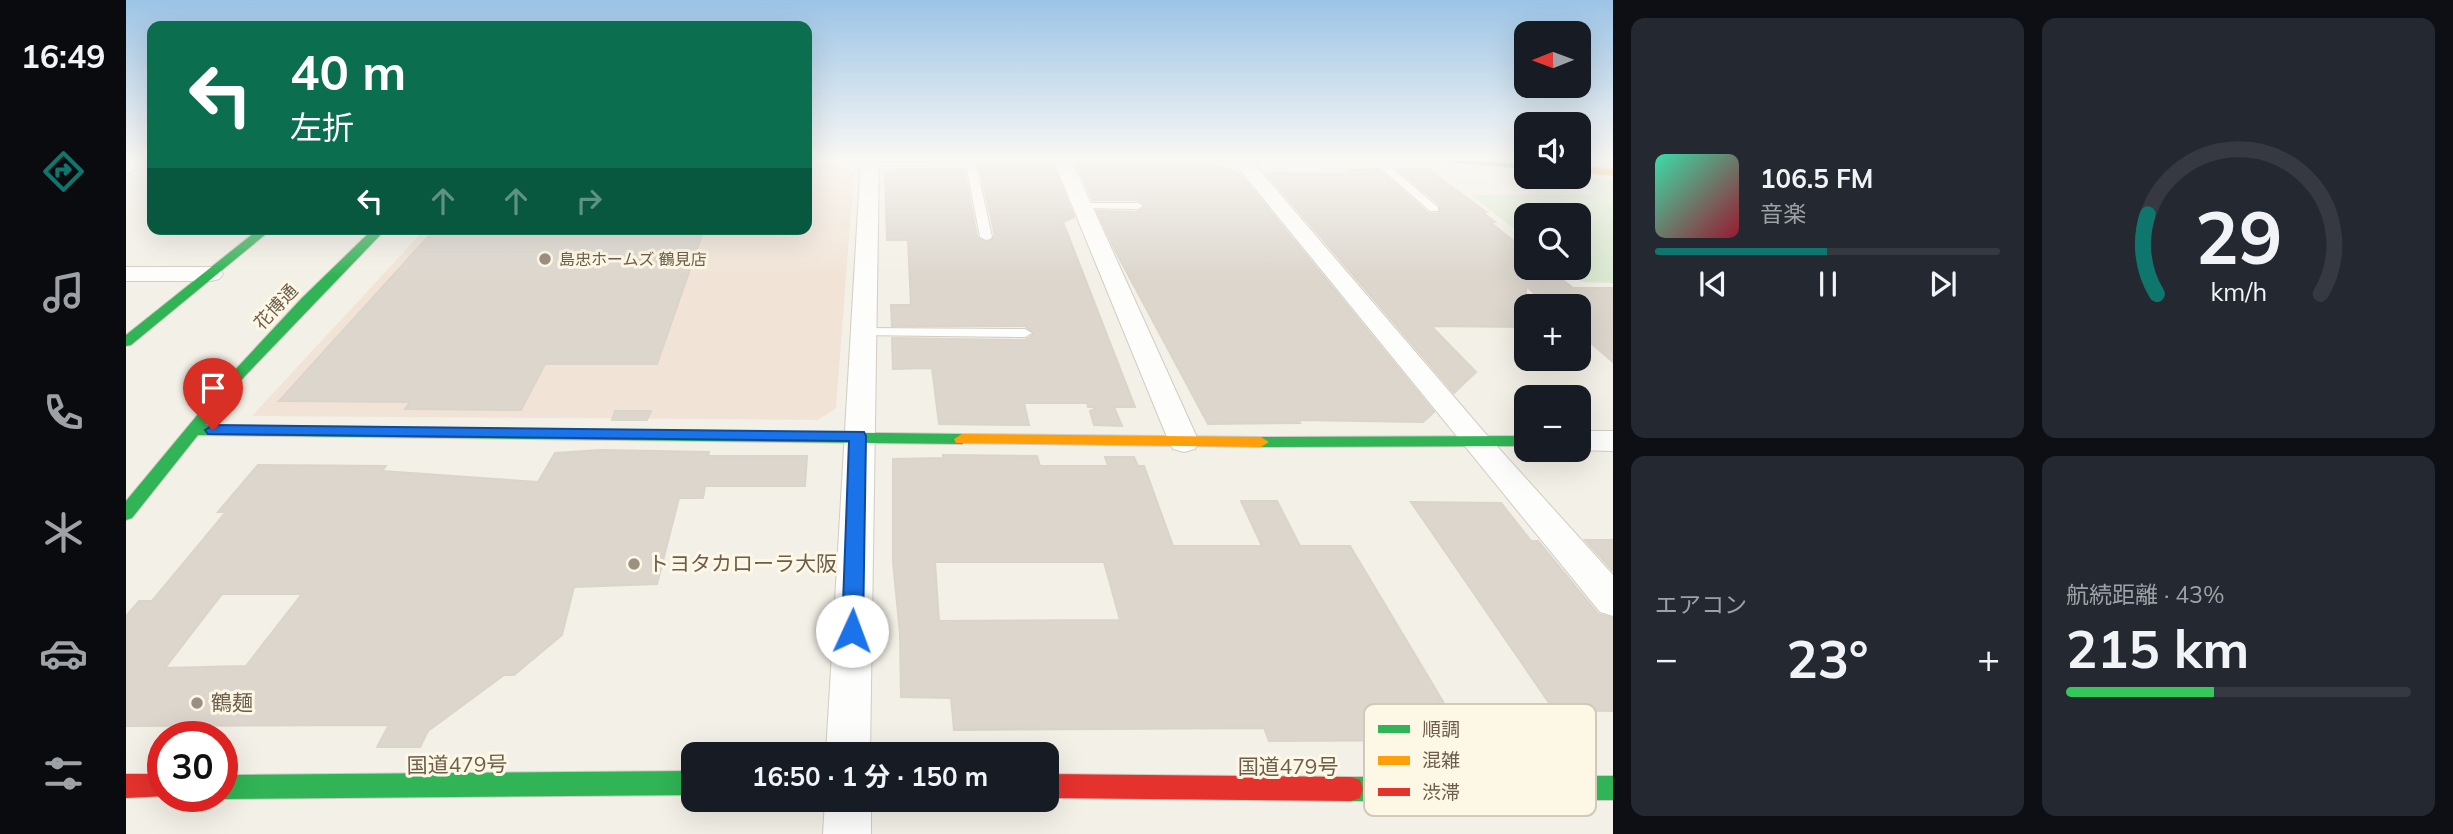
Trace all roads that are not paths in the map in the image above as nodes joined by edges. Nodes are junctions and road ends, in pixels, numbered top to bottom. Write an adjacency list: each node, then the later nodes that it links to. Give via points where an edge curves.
1 (867, 198): 14 (street)
2 (978, 198): 11 (lane)
3 (1079, 198): 6 (street)
4 (1272, 198): 19 (street)
5 (1421, 198): 8 (lane)
6 (1082, 206): 7 (lane); 23 (street)
7 (1138, 206)
8 (1434, 209)
9 (259, 235): 13 (main road)
10 (374, 235): 17 (main road, 花博通, via 307,301)
11 (986, 237)
12 (126, 274): 13 (street)
13 (211, 274): 16 (main road)
14 (862, 332): 15 (lane); 18 (street)
15 (1025, 333)
16 (126, 342)
17 (193, 430): 18 (main road); 24 (main road, 花博通)
18 (858, 436): 23 (main road); 26 (street)
19 (1474, 440): 20 (main road); 23 (main road); 25 (street)
20 (1514, 440)
21 (1591, 441): 22 (street)
22 (1613, 441)
23 (1184, 442)
24 (126, 513)
25 (1613, 601)
26 (848, 742)
27 (681, 783): 31 (main road, 国道479号)
28 (126, 786): 29 (main road)
29 (147, 786)
30 (1059, 786): 32 (main road, 国道479号)
31 (238, 787)
32 (1364, 789)
33 (848, 812): 34 (street)
34 (848, 834)

